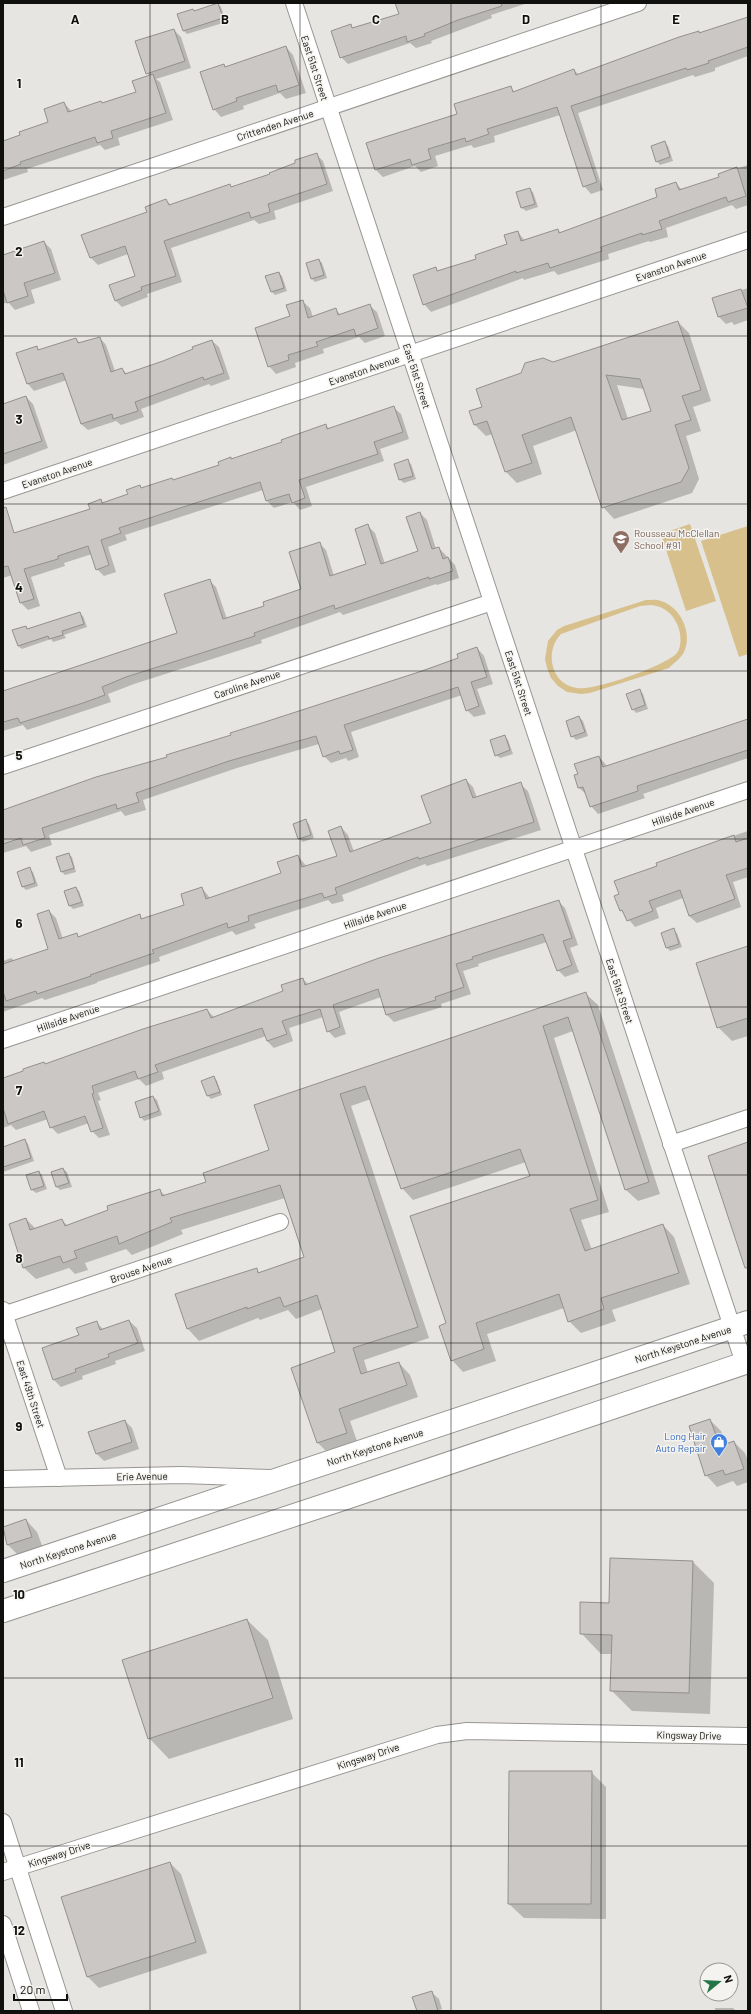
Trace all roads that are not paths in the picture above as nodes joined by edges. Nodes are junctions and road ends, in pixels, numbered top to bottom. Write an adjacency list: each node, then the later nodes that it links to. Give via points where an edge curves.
1 (294, 3): 3 (street, East 51st Street)
2 (638, 3): 3 (street, Crittenden Avenue)
3 (329, 108): 4 (street, Crittenden Avenue); 6 (street, East 51st Street)
4 (3, 217)
5 (748, 240): 6 (street, Evanston Avenue)
6 (410, 354): 7 (street, Evanston Avenue); 8 (street, East 51st Street)
7 (3, 491)
8 (492, 602): 9 (street, Caroline Avenue); 11 (street, East 51st Street)
9 (3, 766)
10 (748, 790): 11 (street, Hillside Avenue)
11 (574, 849): 12 (street, Hillside Avenue); 14 (street, East 51st Street)
12 (3, 1040)
13 (748, 1118): 14 (street)
14 (671, 1144): 17 (street, East 51st Street)
15 (280, 1222): 16 (street, Brouse Avenue)
16 (4, 1313): 19 (street, East 49th Street)
17 (740, 1325): 18 (street, East 51st Street); 20 (main road, North Keystone Avenue)
18 (746, 1363): 23 (main road)
19 (59, 1478): 20 (street, Erie Avenue, via 181,1475); 21 (street, Erie Avenue)
20 (282, 1478): 22 (main road, North Keystone Avenue)
21 (3, 1479)
22 (3, 1571)
23 (3, 1611)
24 (748, 1736): 26 (street, Kingsway Drive, via 467,1731 437,1735)
25 (3, 1822): 26 (street)
26 (10, 1869): 29 (street)
27 (3, 1924): 28 (street)
28 (31, 2011)
29 (64, 2011)

